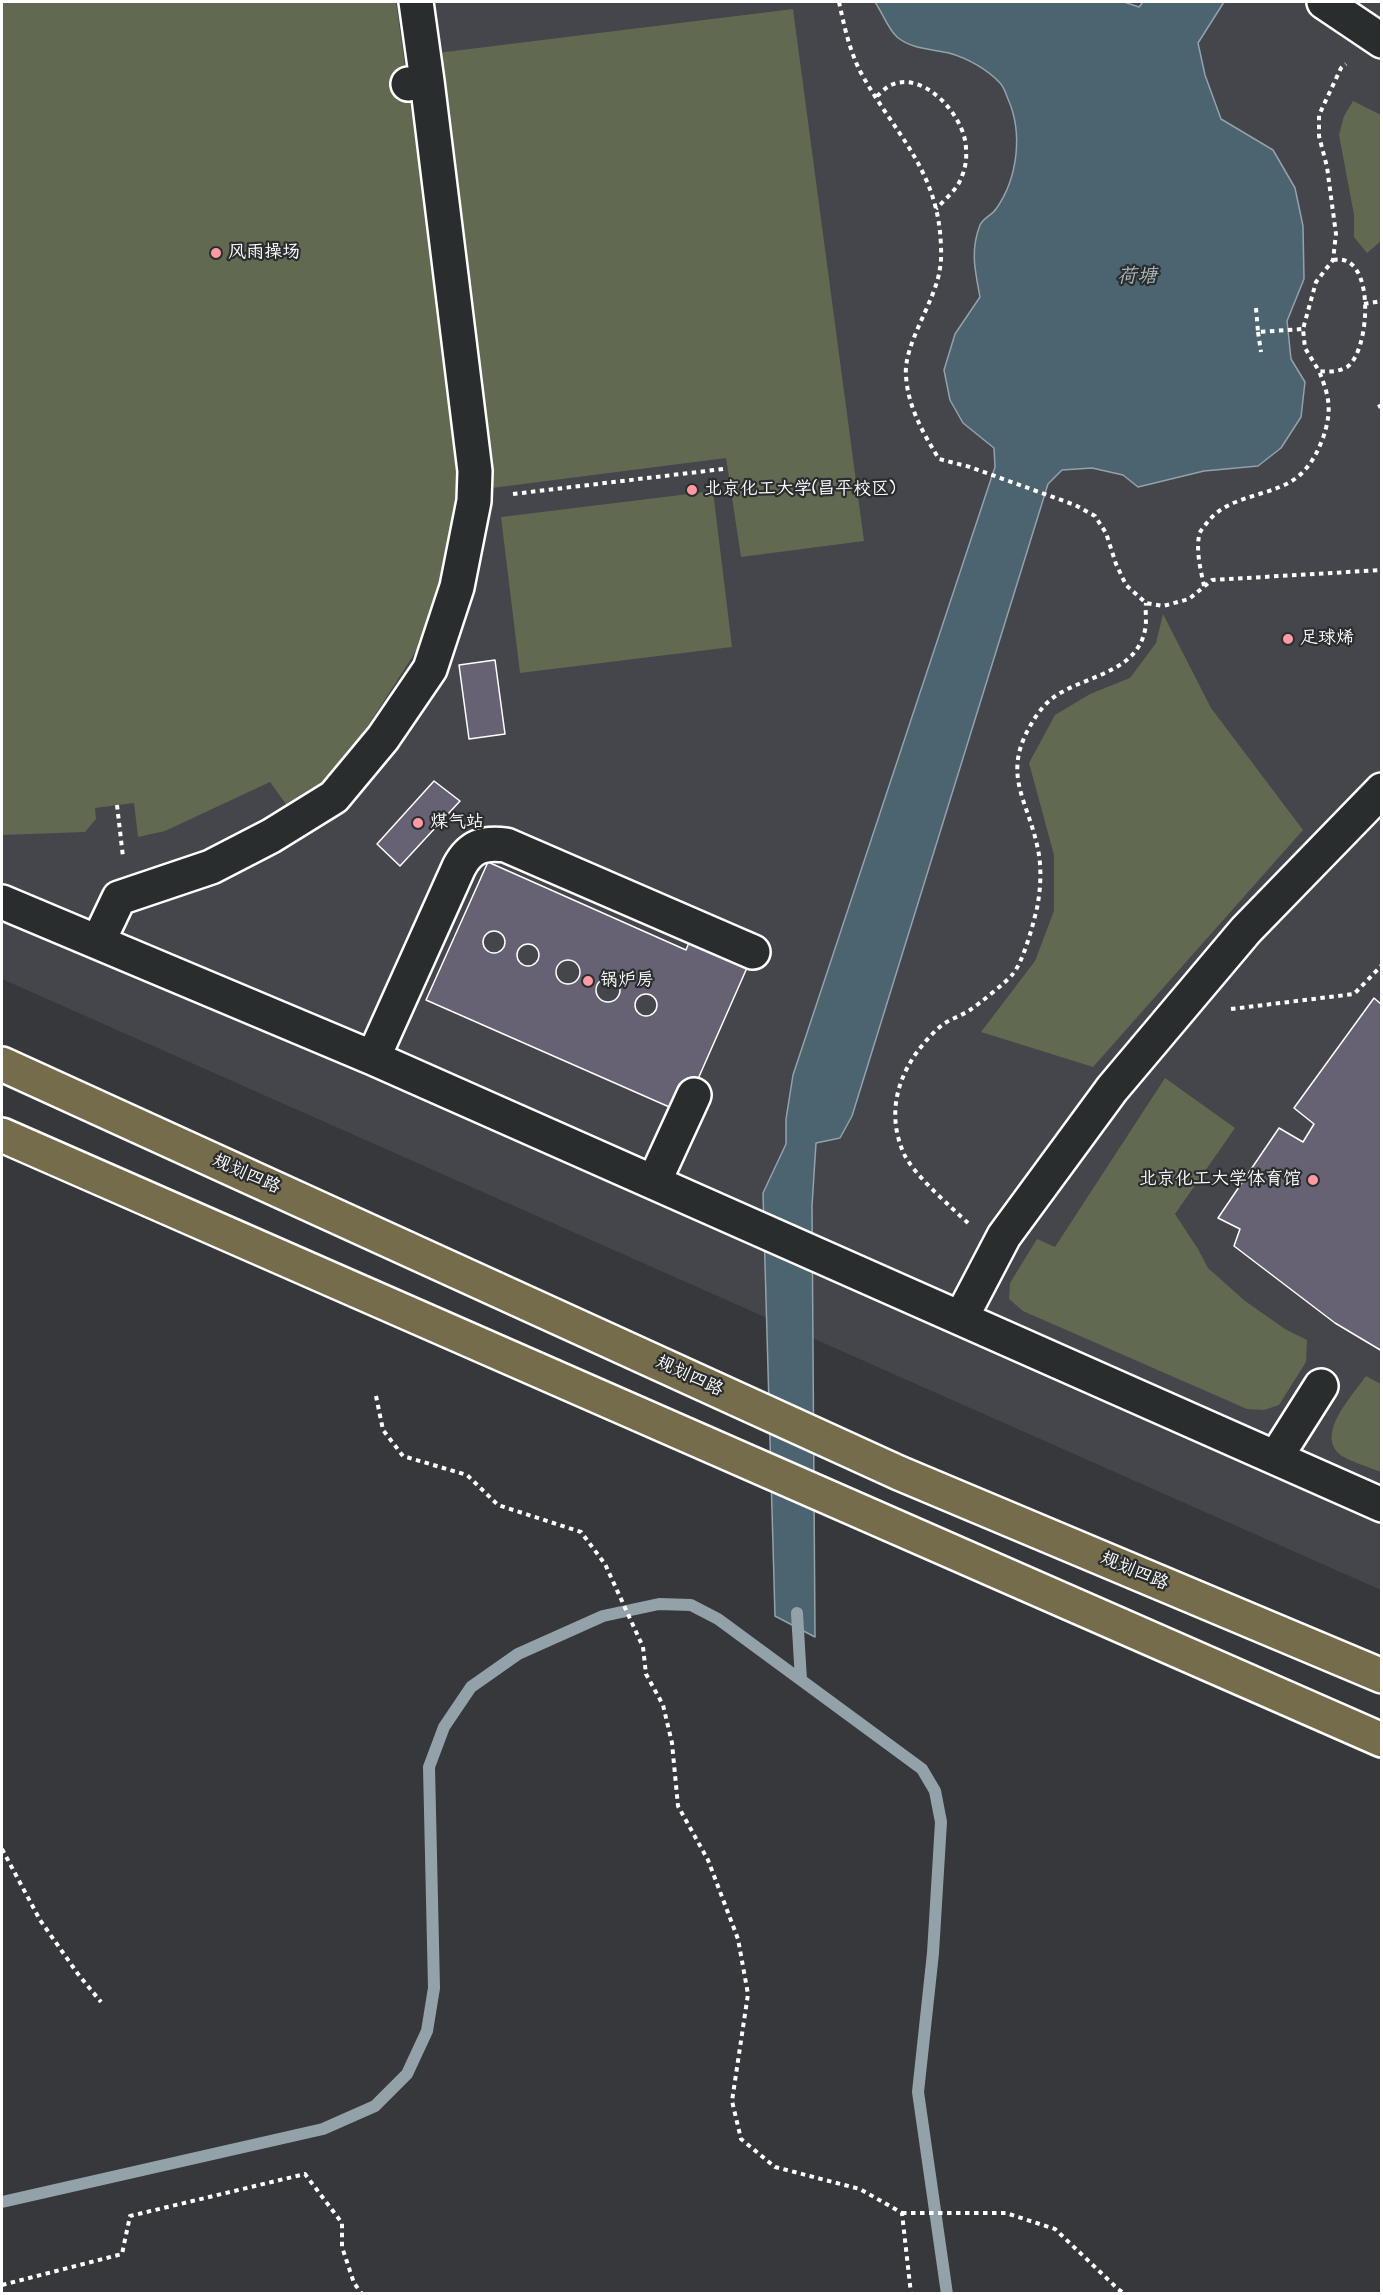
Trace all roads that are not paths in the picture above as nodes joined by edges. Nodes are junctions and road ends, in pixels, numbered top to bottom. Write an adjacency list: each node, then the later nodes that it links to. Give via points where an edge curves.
1 (416, 2): 6 (street, via 417,83 475,471 474,501 457,587 430,669 383,738 334,797 272,836 211,867 119,898)
2 (1323, 2): 3 (street)
3 (1379, 29)
4 (1382, 790): 13 (street, via 1246,930 1112,1089 1004,1236)
5 (2, 902): 6 (street)
6 (98, 942): 8 (street)
7 (753, 952): 8 (street, via 506,845 482,845 465,855)
8 (373, 1058): 12 (street)
9 (2, 1064): 17 (main road, 规划四路, via 899,1473)
10 (694, 1095): 12 (street)
11 (2, 1135): 18 (main road)
12 (654, 1182): 13 (street)
13 (961, 1318): 15 (street)
14 (1321, 1386): 15 (street)
15 (1275, 1457): 16 (street)
16 (1382, 1505)
17 (1382, 1676)
18 (1382, 1740)

